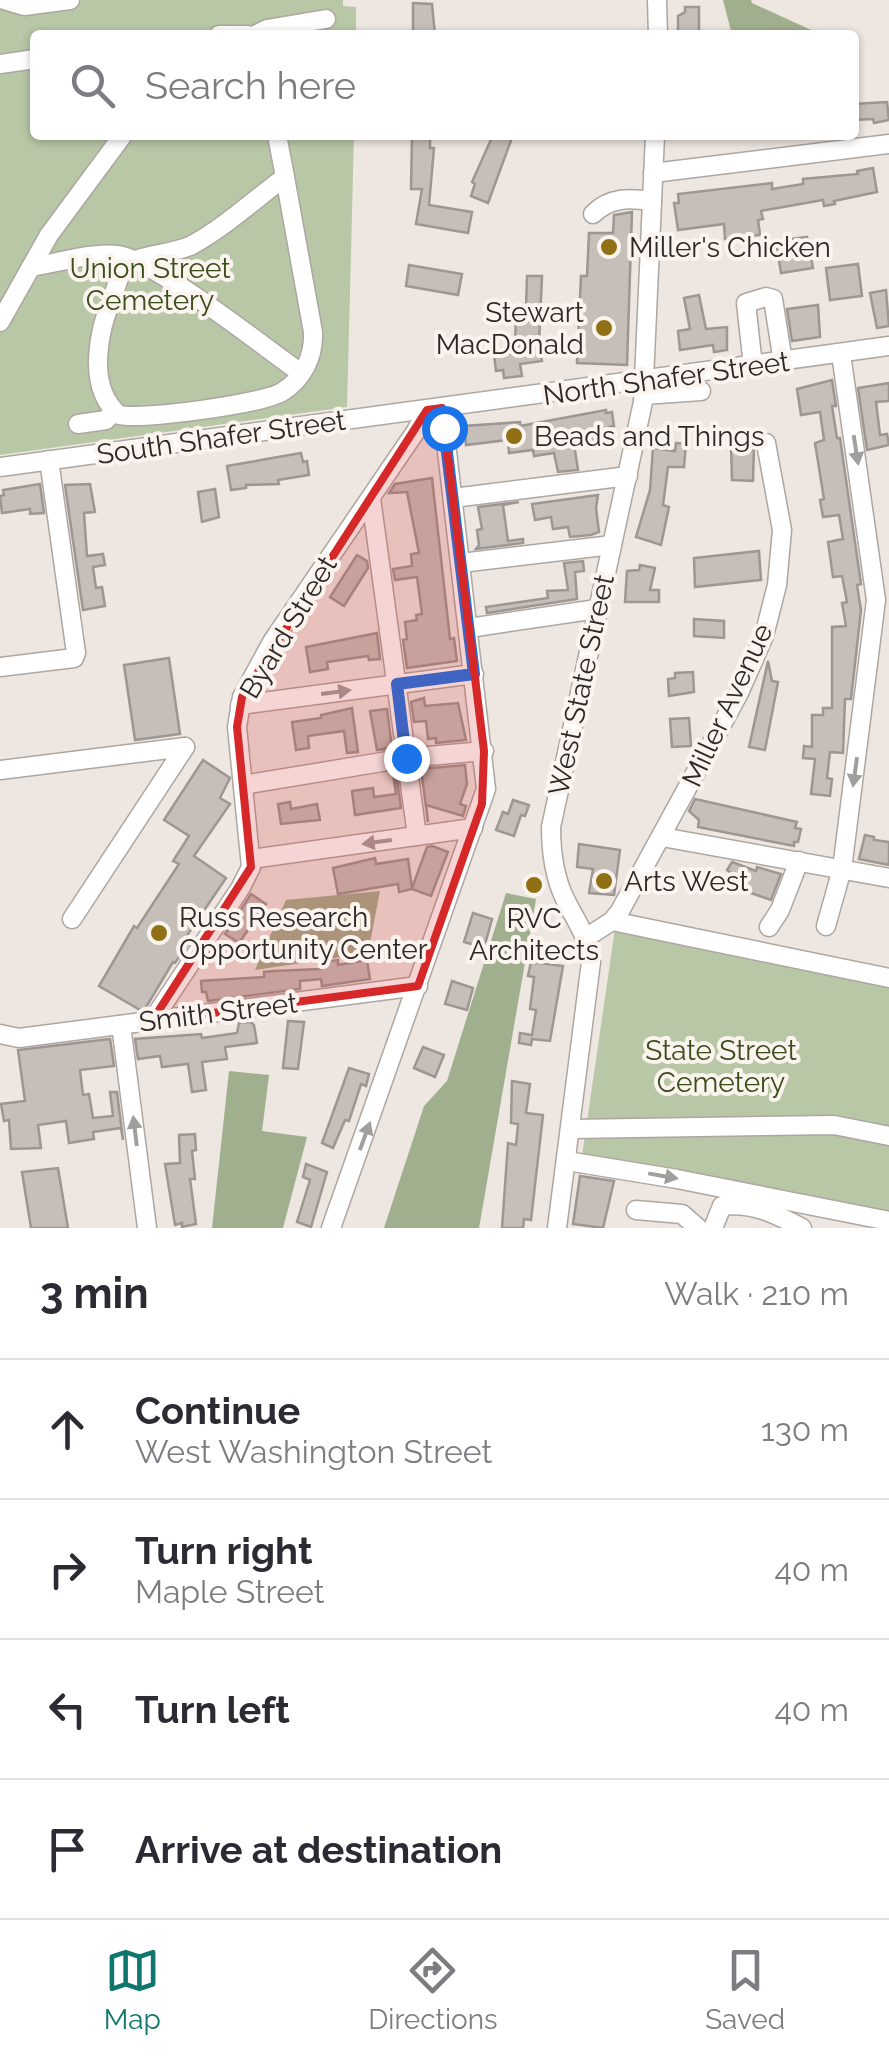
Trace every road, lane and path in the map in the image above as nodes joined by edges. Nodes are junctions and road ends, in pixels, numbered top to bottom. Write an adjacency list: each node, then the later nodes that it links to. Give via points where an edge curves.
1 (4, 0): 2 (street, via 24,6)
2 (70, 0)
3 (657, 0): 6 (street)
4 (326, 19): 5 (street)
5 (264, 30)
6 (658, 30)
7 (30, 60): 8 (street)
8 (0, 64)
9 (119, 140): 18 (street)
10 (278, 140): 14 (street)
11 (654, 140): 13 (street, West State Street)
12 (889, 144): 13 (street)
13 (653, 174): 15 (street, West State Street)
14 (285, 176): 17 (street, via 194,244); 24 (street, via 312,332 312,354)
15 (652, 201): 16 (street, via 604,203); 25 (street, West State Street)
16 (593, 214)
17 (136, 261): 18 (street, via 112,254); 24 (street); 28 (street, via 120,277 98,350 103,391)
18 (32, 267): 19 (street)
19 (0, 322)
20 (889, 346): 21 (street, North Shafer Street)
21 (841, 354): 22 (street, North Shafer Street); 53 (street, one-way to 53, via 876,594)
22 (783, 362): 23 (street, North Shafer Street); 23 (street, via 774,303 766,296 746,303)
23 (753, 366): 25 (street, North Shafer Street)
24 (301, 374): 28 (street, via 268,398 127,417)
25 (644, 388): 26 (street); 27 (street, North Shafer Street); 33 (street, West State Street)
26 (702, 390)
27 (435, 409): 31 (street, South Shafer Street); 34 (street, Byard Street); 35 (street)
28 (114, 411): 29 (street, via 106,420)
29 (78, 424)
30 (766, 443): 50 (street, Miller Avenue, via 782,530 770,617 738,694)
31 (49, 460): 32 (street, South Shafer Street); 40 (street, via 76,653)
32 (0, 467)
33 (628, 476): 35 (street); 36 (street, West State Street)
34 (371, 498): 42 (street); 43 (street, Byard Street, via 272,642)
35 (453, 498): 37 (street)
36 (612, 545): 37 (street); 38 (street, West State Street)
37 (461, 563): 39 (street)
38 (598, 609): 39 (street); 59 (street, West State Street, via 551,826 560,886)
39 (468, 628): 41 (street)
40 (0, 668)
41 (474, 674): 42 (street); 44 (street)
42 (397, 684): 43 (street, one-way to 42); 45 (street)
43 (240, 705): 47 (street, Byard Street)
44 (484, 750): 45 (street); 48 (street, via 486,788)
45 (406, 758): 47 (street); 49 (street)
46 (0, 770): 55 (street, via 185,747)
47 (243, 785): 51 (street, Byard Street)
48 (474, 828): 49 (street); 61 (street)
49 (418, 836): 51 (street, one-way to 51)
50 (662, 837): 52 (street); 56 (street, Miller Avenue)
51 (251, 859): 62 (street, via 241,887)
52 (799, 862): 53 (street); 57 (street)
53 (842, 869): 54 (street); 58 (street)
54 (889, 878)
55 (72, 919)
56 (612, 922): 59 (street); 60 (street)
57 (768, 926)
58 (826, 926)
59 (587, 936): 66 (street, West State Street, via 590,976)
60 (889, 978)
61 (418, 986): 62 (street, Smith Street); 72 (street, one-way to 61)
62 (152, 1020): 63 (street, Smith Street)
63 (121, 1024): 64 (street, Smith Street); 71 (street, one-way to 63)
64 (10, 1036): 65 (street, Smith Street)
65 (0, 1051)
66 (571, 1128): 67 (street, via 834,1125); 68 (street, West State Street)
67 (889, 1136)
68 (567, 1161): 70 (street, one-way to 70); 73 (street, West State Street)
69 (636, 1210): 74 (street, via 682,1214)
70 (889, 1222)
71 (146, 1228)
72 (331, 1228)
73 (557, 1228)
74 (698, 1228)
75 (713, 1228): 76 (street, via 722,1206 737,1204)
76 (802, 1228)

